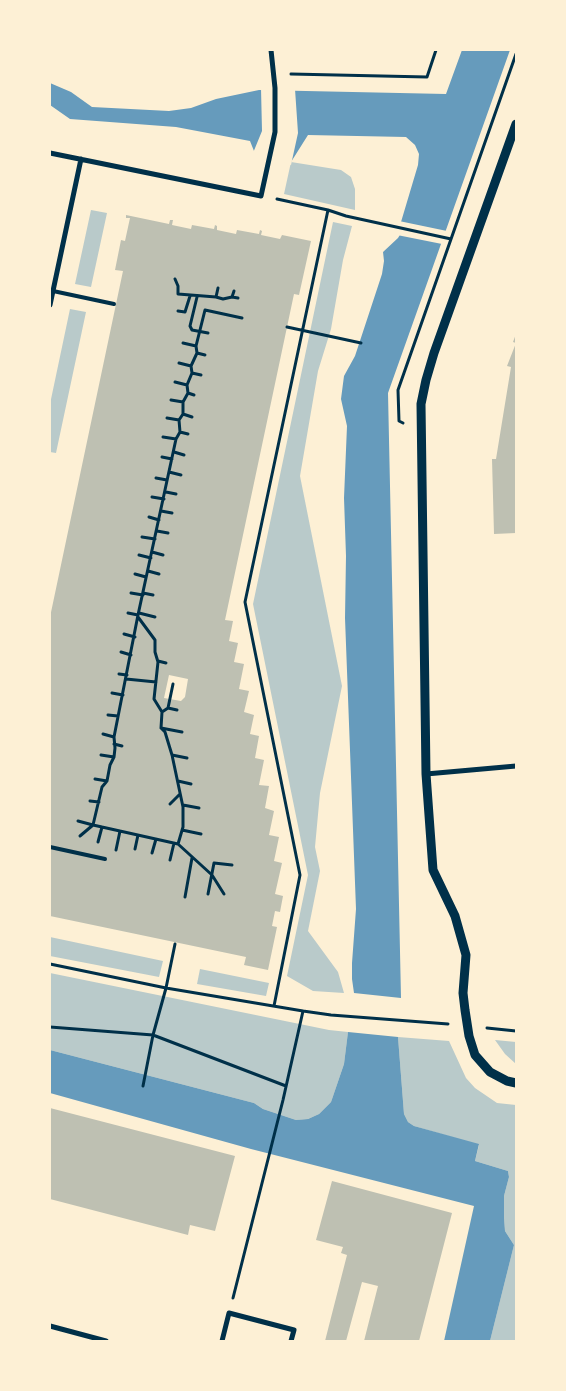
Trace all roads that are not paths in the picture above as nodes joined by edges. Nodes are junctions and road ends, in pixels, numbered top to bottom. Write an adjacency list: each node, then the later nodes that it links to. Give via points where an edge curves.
1 (271, 50): 4 (street, via 275,132 261,196)
2 (516, 124): 9 (street, via 434,353 421,404)
3 (50, 153): 4 (street)
4 (81, 159): 5 (street)
5 (53, 291): 6 (lane); 7 (street)
6 (114, 304)
7 (50, 305)
8 (516, 766): 9 (street)
9 (426, 774): 12 (street, via 433,870 455,916 466,955 463,993 469,1036 475,1055 490,1072)
10 (50, 847): 11 (lane)
11 (105, 859)
12 (516, 1083)
13 (50, 1326): 14 (street)
14 (106, 1341)
15 (222, 1341): 16 (street, via 229,1313 294,1330)
16 (292, 1341)

